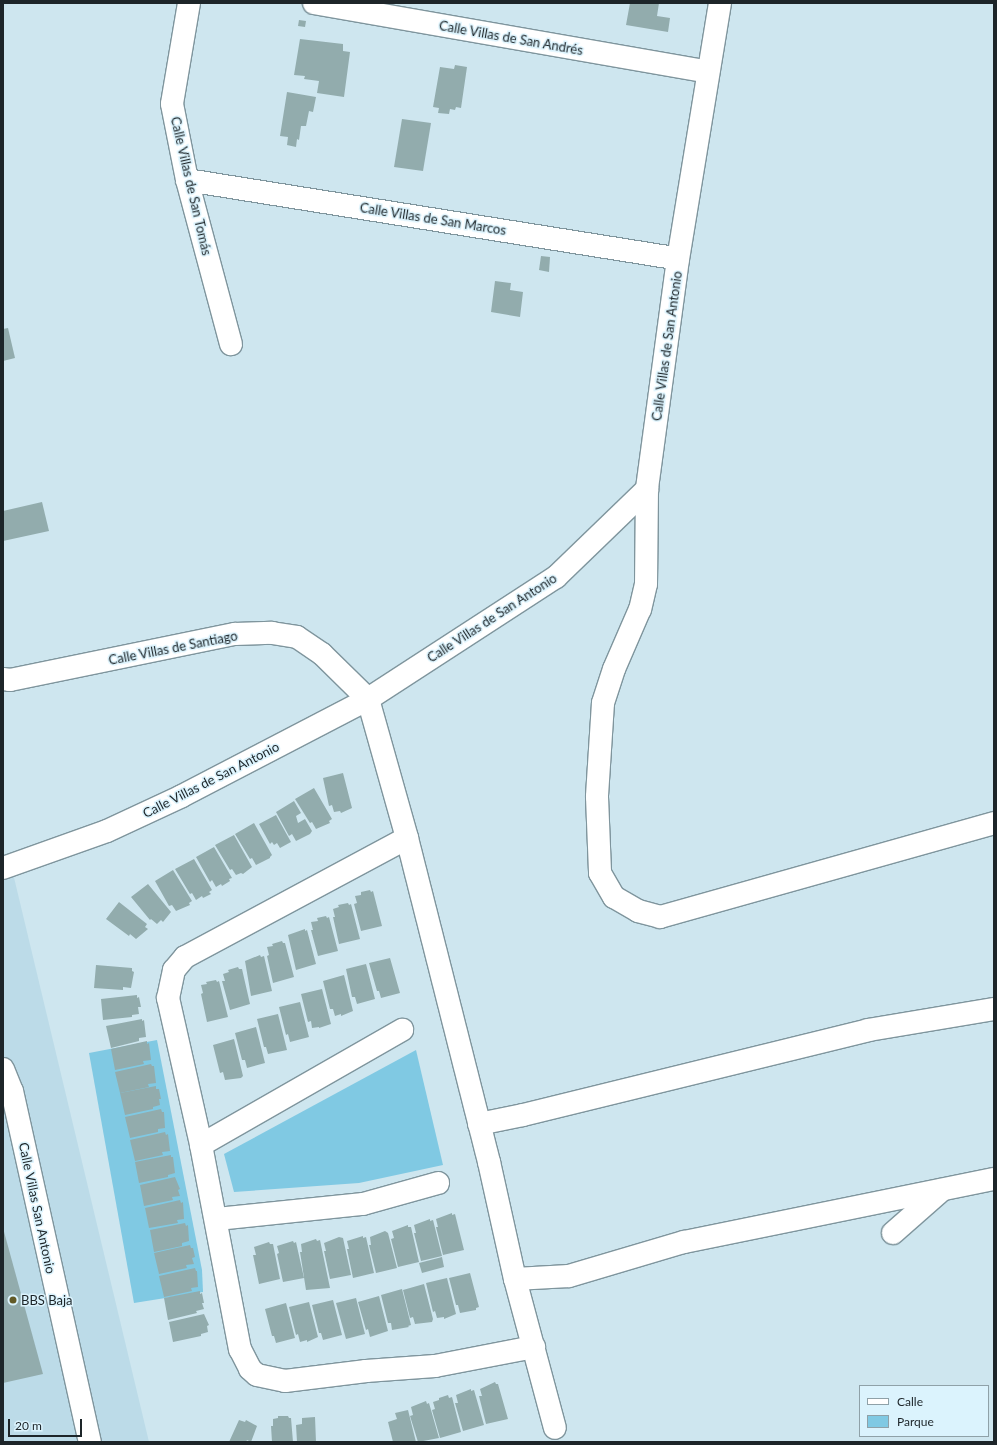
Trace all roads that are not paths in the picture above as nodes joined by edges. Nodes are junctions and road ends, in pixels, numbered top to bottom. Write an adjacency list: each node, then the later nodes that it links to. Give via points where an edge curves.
1 (189, 3): 5 (street, Calle Villas de San Tomás, via 172,104)
2 (314, 3): 4 (street, Calle Villas de San Andrés)
3 (720, 3): 4 (street, Calle Villas de San Antonio)
4 (708, 72): 6 (street, Calle Villas de San Antonio)
5 (187, 180): 6 (street, Calle Villas de San Marcos); 7 (street, Calle Villas de San Tomás)
6 (678, 259): 8 (street, Calle Villas de San Antonio)
7 (231, 344)
8 (647, 489): 10 (street, Calle Villas de San Antonio, via 556,577); 11 (street, via 646,584 640,609 614,669 603,703 597,797 600,873 614,897 638,911 660,917)
9 (3, 679): 10 (street, Calle Villas de Santiago, via 10,680 234,634 272,633 297,637 322,654)
10 (368, 700): 12 (street); 13 (street, Calle Villas de San Antonio, via 182,796 107,831)
11 (994, 823)
12 (407, 838): 17 (street); 18 (street, via 185,957 174,970 168,998)
13 (3, 868)
14 (994, 1009): 17 (street, via 868,1030)
15 (402, 1030): 18 (street)
16 (3, 1069): 27 (street, Calle Villas San Antonio, via 12,1091)
17 (479, 1124): 24 (street)
18 (201, 1145): 22 (street)
19 (994, 1179): 21 (street)
20 (438, 1183): 22 (street, via 363,1204)
21 (942, 1189): 23 (street); 24 (street, via 684,1242 569,1276)
22 (217, 1220): 25 (street, via 240,1349 250,1369 257,1375 285,1381 435,1366)
23 (893, 1233)
24 (515, 1279): 25 (street)
25 (534, 1347): 26 (street)
26 (555, 1428)
27 (90, 1442)

